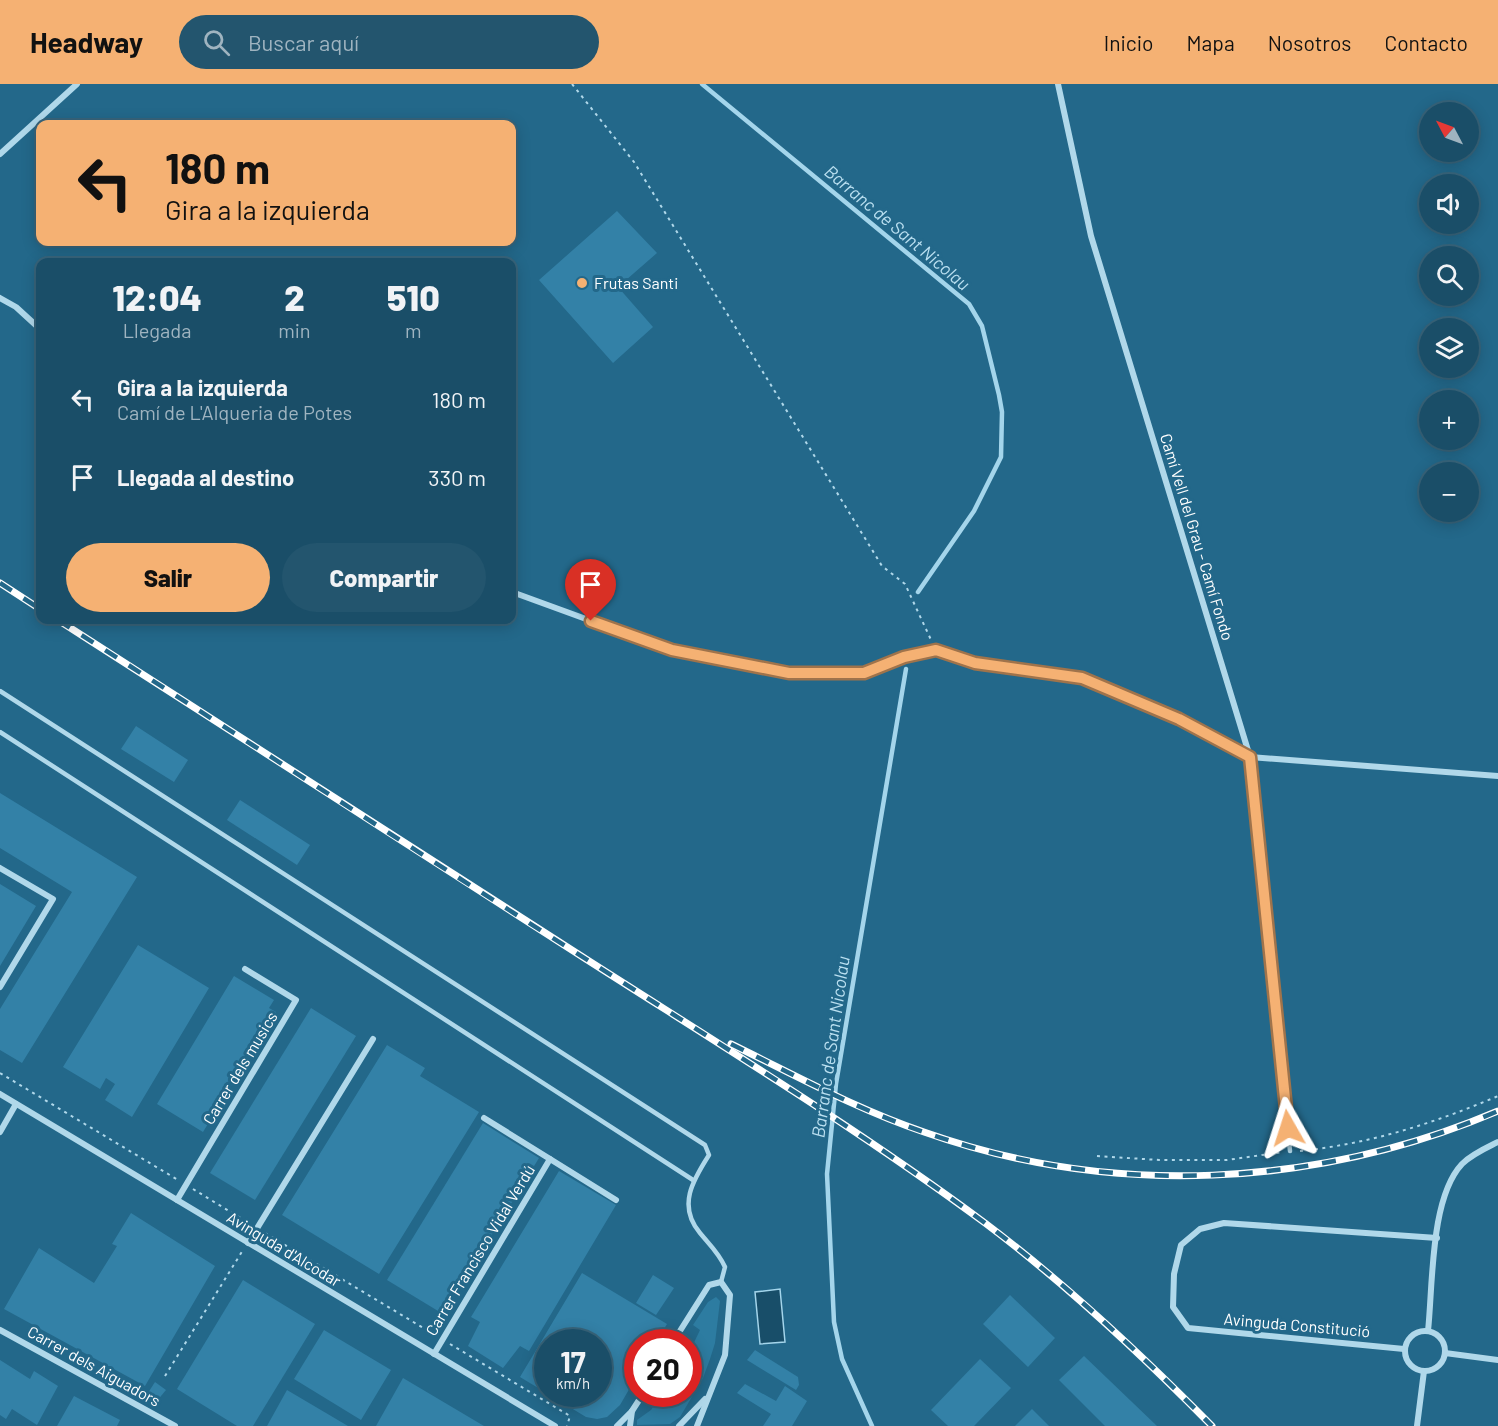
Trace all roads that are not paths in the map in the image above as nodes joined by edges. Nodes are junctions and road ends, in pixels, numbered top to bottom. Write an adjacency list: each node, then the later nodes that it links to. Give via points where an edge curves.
1 (77, 84): 3 (street)
2 (1058, 84): 11 (street, Camí Vell del Grau - Camí Fondo, via 1091,236)
3 (37, 120)
4 (36, 121): 5 (street)
5 (0, 154)
6 (0, 298): 7 (street)
7 (36, 325)
8 (516, 593): 11 (street, via 672,650 789,673 864,673 904,657 936,650 975,663 1082,678 1179,719)
9 (0, 691): 24 (lane, via 705,1145 710,1155)
10 (0, 732): 24 (lane)
11 (1250, 757): 12 (street); 22 (lane)
12 (1498, 776)
13 (0, 868): 15 (street, via 53,899)
14 (245, 969): 25 (street, Carrer dels musics, via 296,1000)
15 (0, 987)
16 (373, 1039): 28 (street)
17 (0, 1094): 18 (street, Avinguda d'Alcodar)
18 (16, 1104): 20 (street); 25 (street, Avinguda d'Alcodar)
19 (484, 1118): 23 (street, Carrer Francisco Vidal Verdú)
20 (0, 1132)
21 (1498, 1142): 27 (street, via 1474,1154 1455,1173 1445,1194)
22 (1290, 1151)
23 (550, 1160): 26 (street, Carrer Francisco Vidal Verdú); 35 (street, Carrer Francisco Vidal Verdú)
24 (693, 1180): 29 (lane, via 689,1193 690,1220 720,1256 725,1267)
25 (177, 1200): 28 (street, Avinguda d'Alcodar)
26 (616, 1200)
27 (1437, 1238): 32 (street); 33 (street, Avinguda Constitució, via 1224,1223 1200,1229 1181,1245 1174,1274 1173,1307 1188,1328)
28 (248, 1243): 35 (street, Avinguda d'Alcodar)
29 (721, 1282): 30 (street, via 709,1285); 38 (street, via 730,1295 728,1336 725,1355)
30 (681, 1329)
31 (0, 1330): 41 (street, Carrer dels Aiguadors)
32 (1428, 1330): 33 (street, via 1415,1332); 34 (street, via 1443,1341)
33 (1404, 1349): 37 (street, via 1412,1367)
34 (1445, 1353): 36 (street); 37 (street, via 1436,1368)
35 (434, 1354): 42 (street, Avinguda d'Alcodar)
36 (1498, 1360)
37 (1424, 1371): 47 (street)
38 (708, 1396): 45 (street); 46 (street)
39 (634, 1407): 40 (street)
40 (632, 1410): 43 (street); 44 (street)
41 (175, 1426)
42 (555, 1426)
43 (617, 1426)
44 (630, 1426)
45 (679, 1426)
46 (697, 1426)
47 (1417, 1426)

